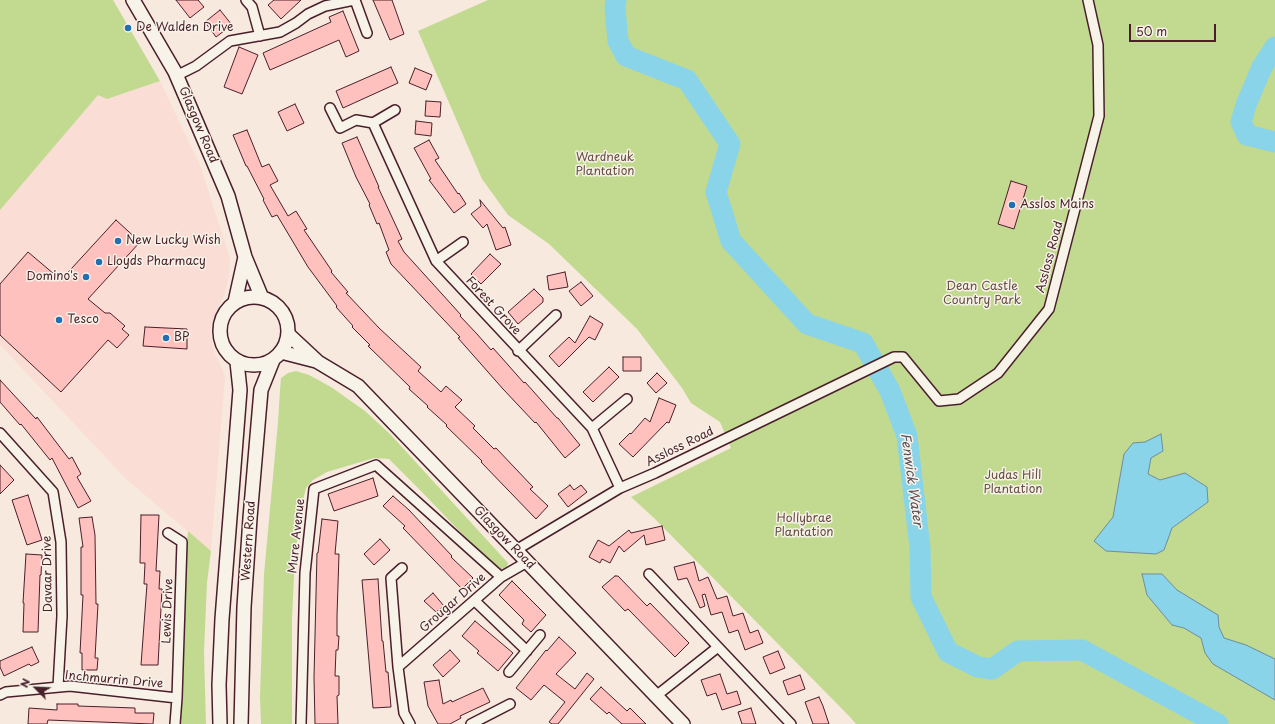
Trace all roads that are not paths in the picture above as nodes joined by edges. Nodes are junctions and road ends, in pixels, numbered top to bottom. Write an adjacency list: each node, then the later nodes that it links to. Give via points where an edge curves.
1 (133, 0): 8 (main road, Glasgow Road)
2 (246, 0): 7 (street, via 252,7)
3 (354, 0): 5 (street); 6 (street)
4 (1088, 0): 26 (street, Assloss Road, via 1098,44 1099,116 1048,309 998,374 959,399 939,402 902,357 894,357)
5 (342, 1): 7 (street, via 308,14 280,32)
6 (367, 33)
7 (260, 36): 8 (street, via 230,41 196,66)
8 (176, 76): 13 (main road, Glasgow Road, via 228,196)
9 (330, 108): 11 (street, via 340,128 356,120)
10 (395, 110): 11 (street)
11 (373, 123): 14 (street, Forest Grove)
12 (463, 242): 14 (street)
13 (245, 258): 15 (main road, Glasgow Road); 16 (main road, Glasgow Road)
14 (436, 261): 19 (street, Forest Grove)
15 (262, 298): 16 (main road, via 243,298); 18 (main road, via 271,301 284,315)
16 (235, 302): 21 (main road, via 227,309 219,330 226,352)
17 (556, 315): 19 (street)
18 (288, 334): 20 (main road, via 286,343); 22 (main road, Glasgow Road)
19 (518, 351): 24 (street, Forest Grove)
20 (277, 356): 21 (main road, via 259,366); 22 (main road, Glasgow Road); 46 (main road, Western Road, via 261,390 244,607)
21 (237, 362): 45 (main road, Western Road, via 240,390 222,619)
22 (318, 362): 28 (main road, Glasgow Road, via 358,386)
23 (627, 399): 24 (street)
24 (592, 428): 26 (street, Forest Grove)
25 (0, 433): 39 (street, Davaar Drive, via 53,492 62,542 62,616)
26 (620, 488): 28 (street, Assloss Road)
27 (168, 533): 42 (street, Lewis Drive, via 182,542)
28 (516, 550): 29 (main road, Glasgow Road)
29 (527, 562): 32 (street, Grougar Drive); 41 (main road, Glasgow Road)
30 (402, 568): 37 (street, via 391,578)
31 (649, 574): 35 (street)
32 (501, 577): 33 (street, Grougar Drive); 47 (street, Mure Avenue, via 376,465 314,489 305,573)
33 (475, 600): 36 (street); 37 (street, Grougar Drive)
34 (540, 635): 36 (street)
35 (718, 647): 41 (street); 51 (street)
36 (527, 651): 38 (street)
37 (398, 667): 48 (street, via 404,713)
38 (509, 672)
39 (58, 687): 40 (street, Inchmurrin Drive); 42 (street, Inchmurrin Drive, via 70,686)
40 (0, 694)
41 (656, 696): 50 (main road, Glasgow Road)
42 (177, 698): 44 (street, Inchmurrin Drive)
43 (510, 704): 49 (street)
44 (175, 724)
45 (220, 724)
46 (241, 724)
47 (301, 724)
48 (410, 724)
49 (472, 724)
50 (683, 724)
51 (791, 724)

